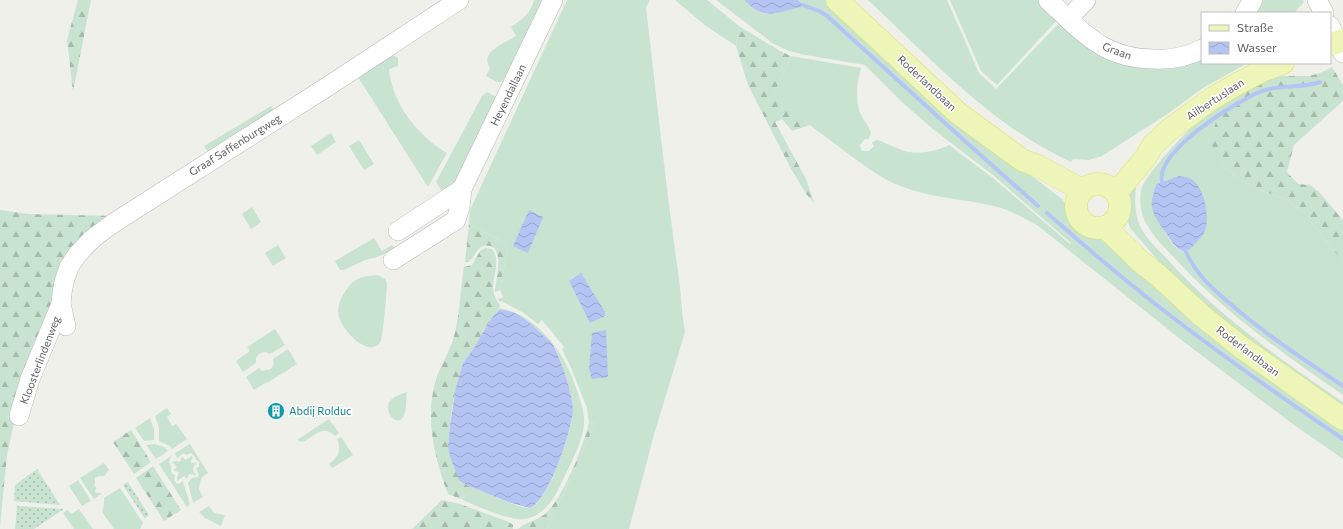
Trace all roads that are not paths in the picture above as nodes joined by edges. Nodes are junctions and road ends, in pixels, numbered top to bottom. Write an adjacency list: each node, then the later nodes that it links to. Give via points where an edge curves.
1 (459, 0): 17 (street, Graaf Saffenburgweg, via 92,239 69,267)
2 (553, 0): 11 (street, Heyendallaan)
3 (837, 0): 13 (main road, Roderlandbaan, via 958,113 1022,160 1034,174)
4 (1048, 0): 8 (street, Graan)
5 (1086, 0): 8 (street)
6 (1253, 0): 7 (street)
7 (1246, 12)
8 (1068, 19): 9 (street, Graan, via 1095,42 1123,56 1167,59)
9 (1201, 49)
10 (1281, 64): 12 (main road, Ailbertuslaan, via 1250,77 1213,98 1170,129 1153,145 1146,157)
11 (462, 189): 15 (street); 16 (street, Heyendallaan, via 456,220)
12 (1112, 189): 13 (main road, via 1094,184 1087,186); 14 (main road, via 1120,205 1119,212)
13 (1079, 196): 14 (main road, via 1075,210 1083,223 1097,228)
14 (1111, 222): 20 (main road, Roderlandbaan, via 1140,261 1201,315 1241,347)
15 (398, 231)
16 (394, 260)
17 (61, 304): 18 (street, Graaf Saffenburgweg); 19 (street, Kloosterlindenweg, via 30,379)
18 (66, 326)
19 (19, 416)
20 (1343, 419)

